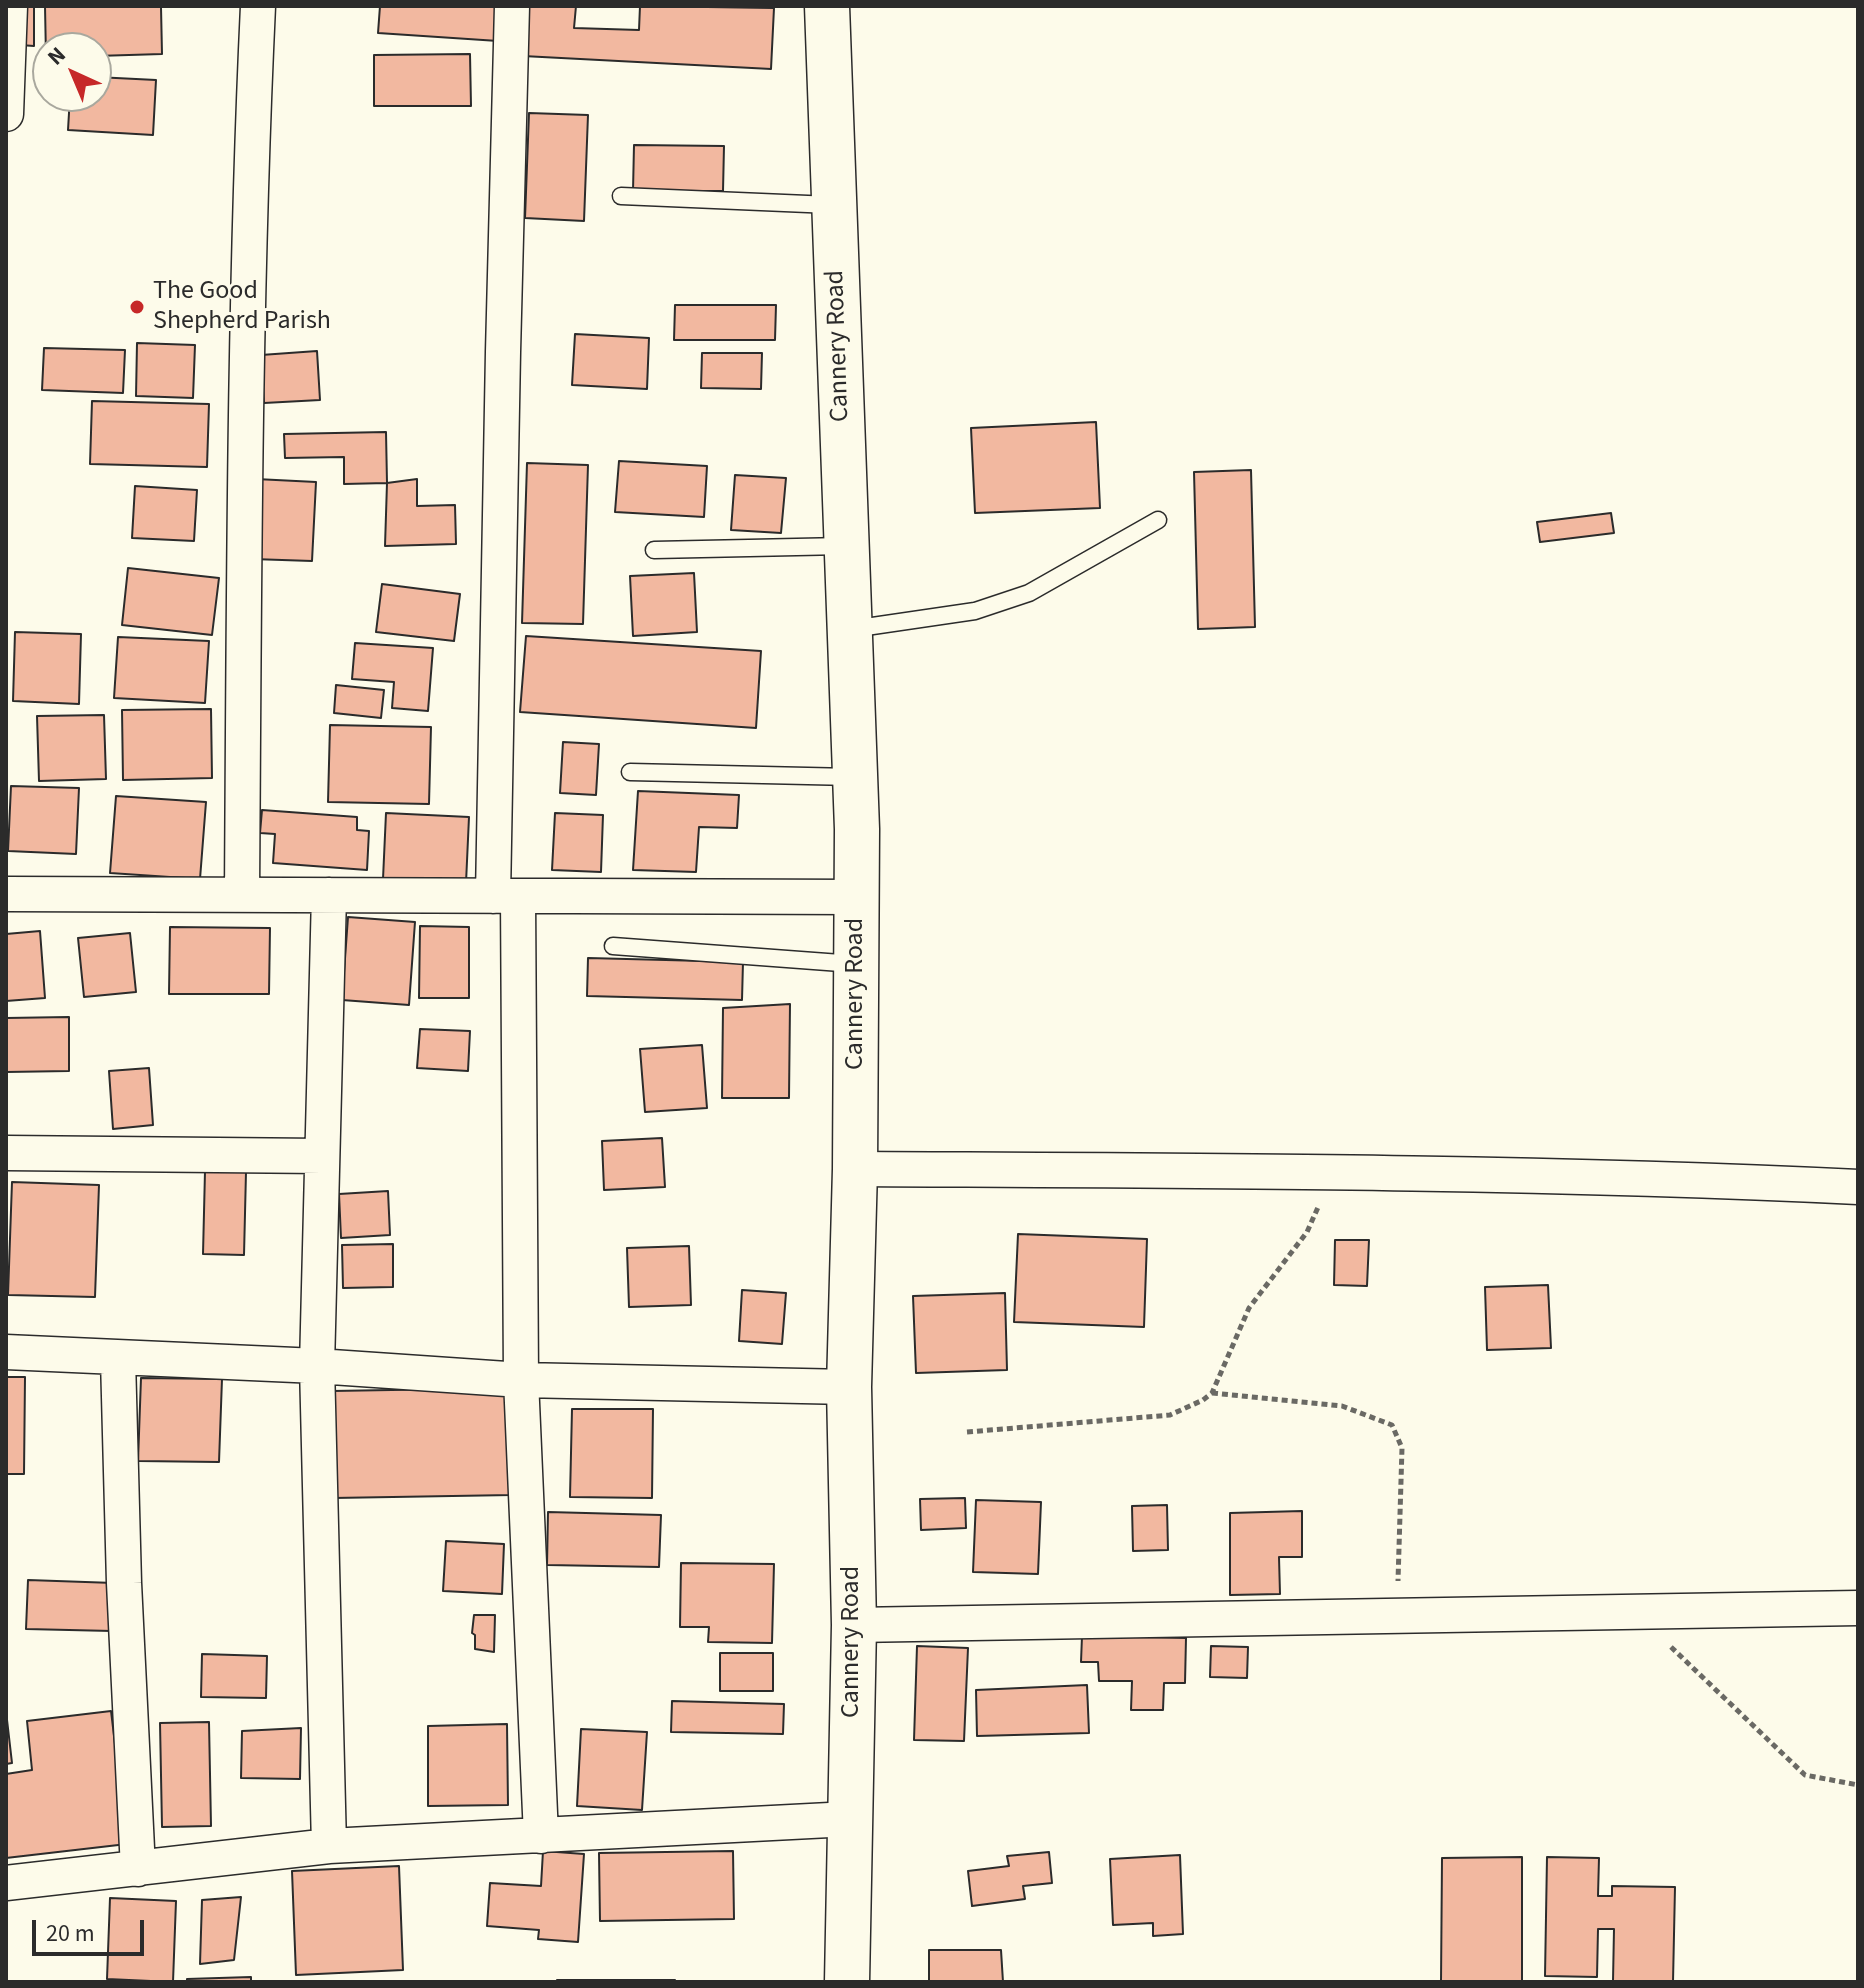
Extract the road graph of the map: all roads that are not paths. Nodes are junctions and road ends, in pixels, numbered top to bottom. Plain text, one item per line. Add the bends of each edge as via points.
1 (10, 6) edge
2 (258, 6) edge
3 (512, 6) edge
4 (827, 6) edge
5 (6, 114) edge
6 (621, 196) dead end
7 (834, 205) junction
8 (1158, 520) dead end
9 (847, 545) junction
10 (654, 550) dead end
11 (850, 630) junction
12 (630, 772) dead end
13 (855, 778) junction
14 (6, 894) edge
15 (242, 895) junction
16 (329, 895) junction
17 (505, 896) junction
18 (857, 897) junction
19 (613, 946) dead end
20 (856, 964) junction
21 (6, 1153) edge
22 (322, 1156) junction
23 (855, 1169) junction
24 (1858, 1187) edge
25 (6, 1352) edge
26 (118, 1359) junction
27 (317, 1366) junction
28 (521, 1380) junction
29 (849, 1387) junction
30 (1858, 1608) edge
31 (854, 1625) junction
32 (849, 1819) junction
33 (541, 1836) junction
34 (329, 1846) junction
35 (138, 1869) junction
36 (6, 1883) edge
37 (847, 1982) edge

1 - 5 street
2 - 15 street via 249,196
3 - 17 street via 502,368
4 - 7 main road, Cannery Road
6 - 7 lane
7 - 9 main road, Cannery Road
8 - 11 lane via 1029,593 975,611
9 - 10 lane
9 - 11 main road, Cannery Road
11 - 13 main road, Cannery Road
12 - 13 lane
13 - 18 main road, Cannery Road
14 - 15 street
15 - 16 street
16 - 17 street
16 - 22 street
17 - 18 street
17 - 28 street
18 - 20 main road, Cannery Road
19 - 20 lane
20 - 23 main road, Cannery Road
21 - 22 street
22 - 27 street
23 - 24 street via 1644,1177
23 - 29 main road, Cannery Road
25 - 26 street
26 - 27 street
26 - 35 street
27 - 28 street
27 - 34 street
28 - 29 street
28 - 33 street
29 - 31 main road, Cannery Road
30 - 31 street
31 - 32 main road, Cannery Road
32 - 33 street
32 - 37 main road, Cannery Road
33 - 34 street
34 - 35 street
35 - 36 street

